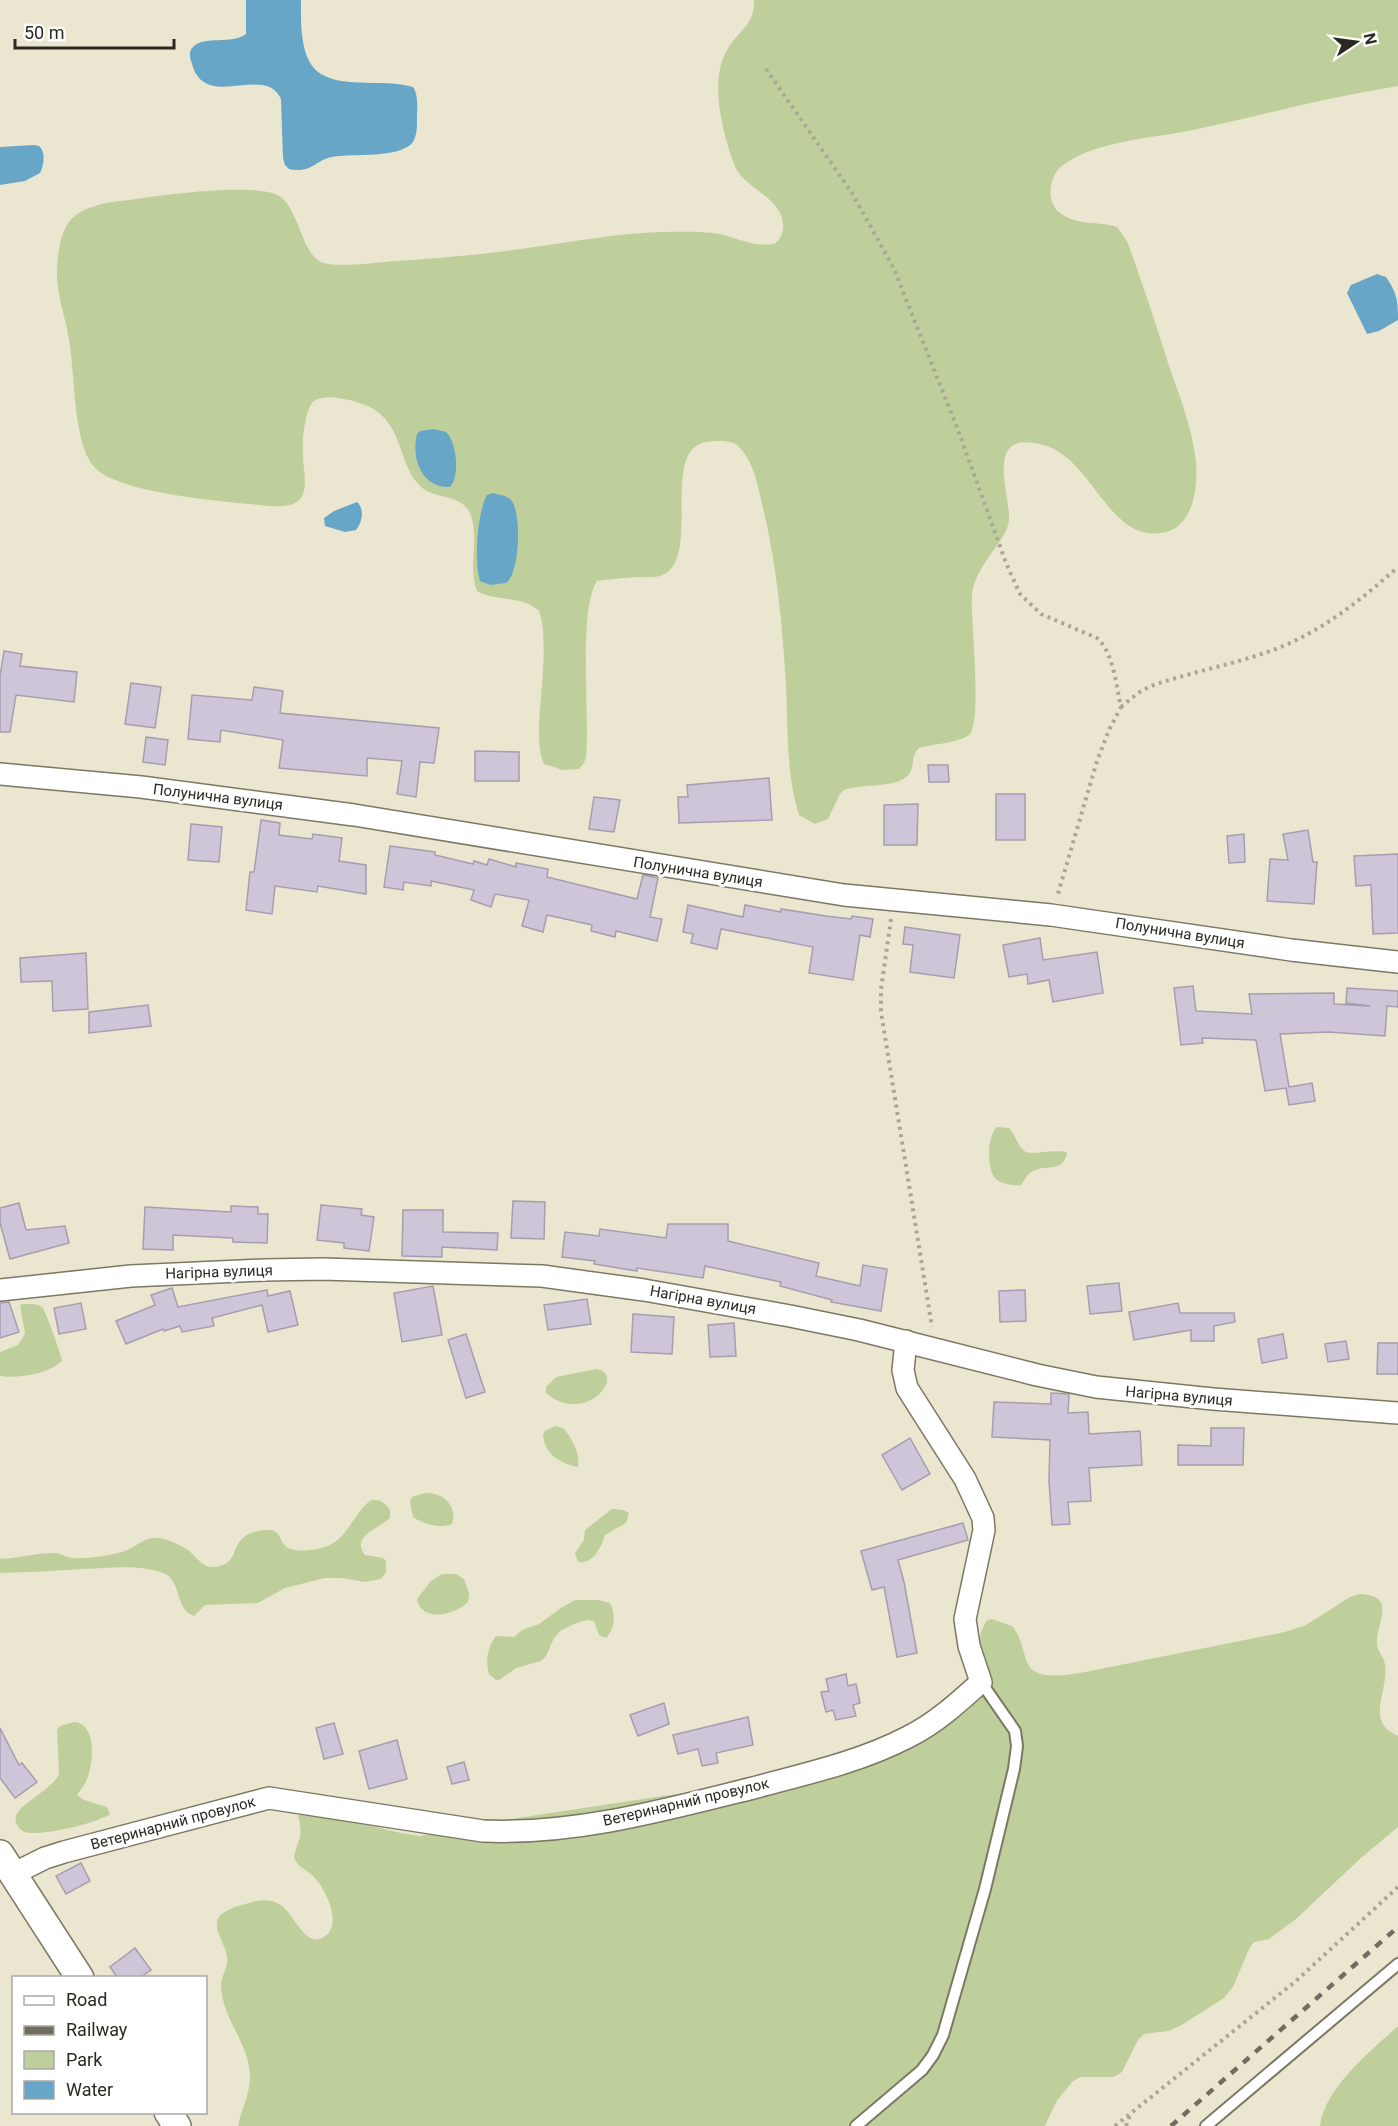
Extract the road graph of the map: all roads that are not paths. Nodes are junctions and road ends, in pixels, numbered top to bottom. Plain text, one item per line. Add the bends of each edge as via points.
1 (0, 774) edge
2 (1398, 962) edge
3 (0, 1290) edge
4 (906, 1341) junction
5 (1398, 1413) edge
6 (981, 1682) junction
7 (7, 1864) edge
8 (1398, 1964) edge
9 (79, 1976) edge
10 (856, 2126) edge
11 (1206, 2126) edge

1 - 2 street, Полунична вулиця via 141,787 354,815 797,888 1051,915
3 - 4 street, Нагірна вулиця via 131,1276 264,1270 517,1274 667,1294
4 - 5 street, Нагірна вулиця via 1117,1391
4 - 6 street via 903,1370 907,1388 965,1479 983,1518 982,1542 965,1619
6 - 7 street, Ветеринарний провулок via 930,1724 863,1756 665,1810 550,1830 514,1832 483,1831 269,1798
6 - 10 lane via 1014,1731 1017,1746 970,1945 933,2055 913,2078
7 - 9 street
8 - 11 lane

